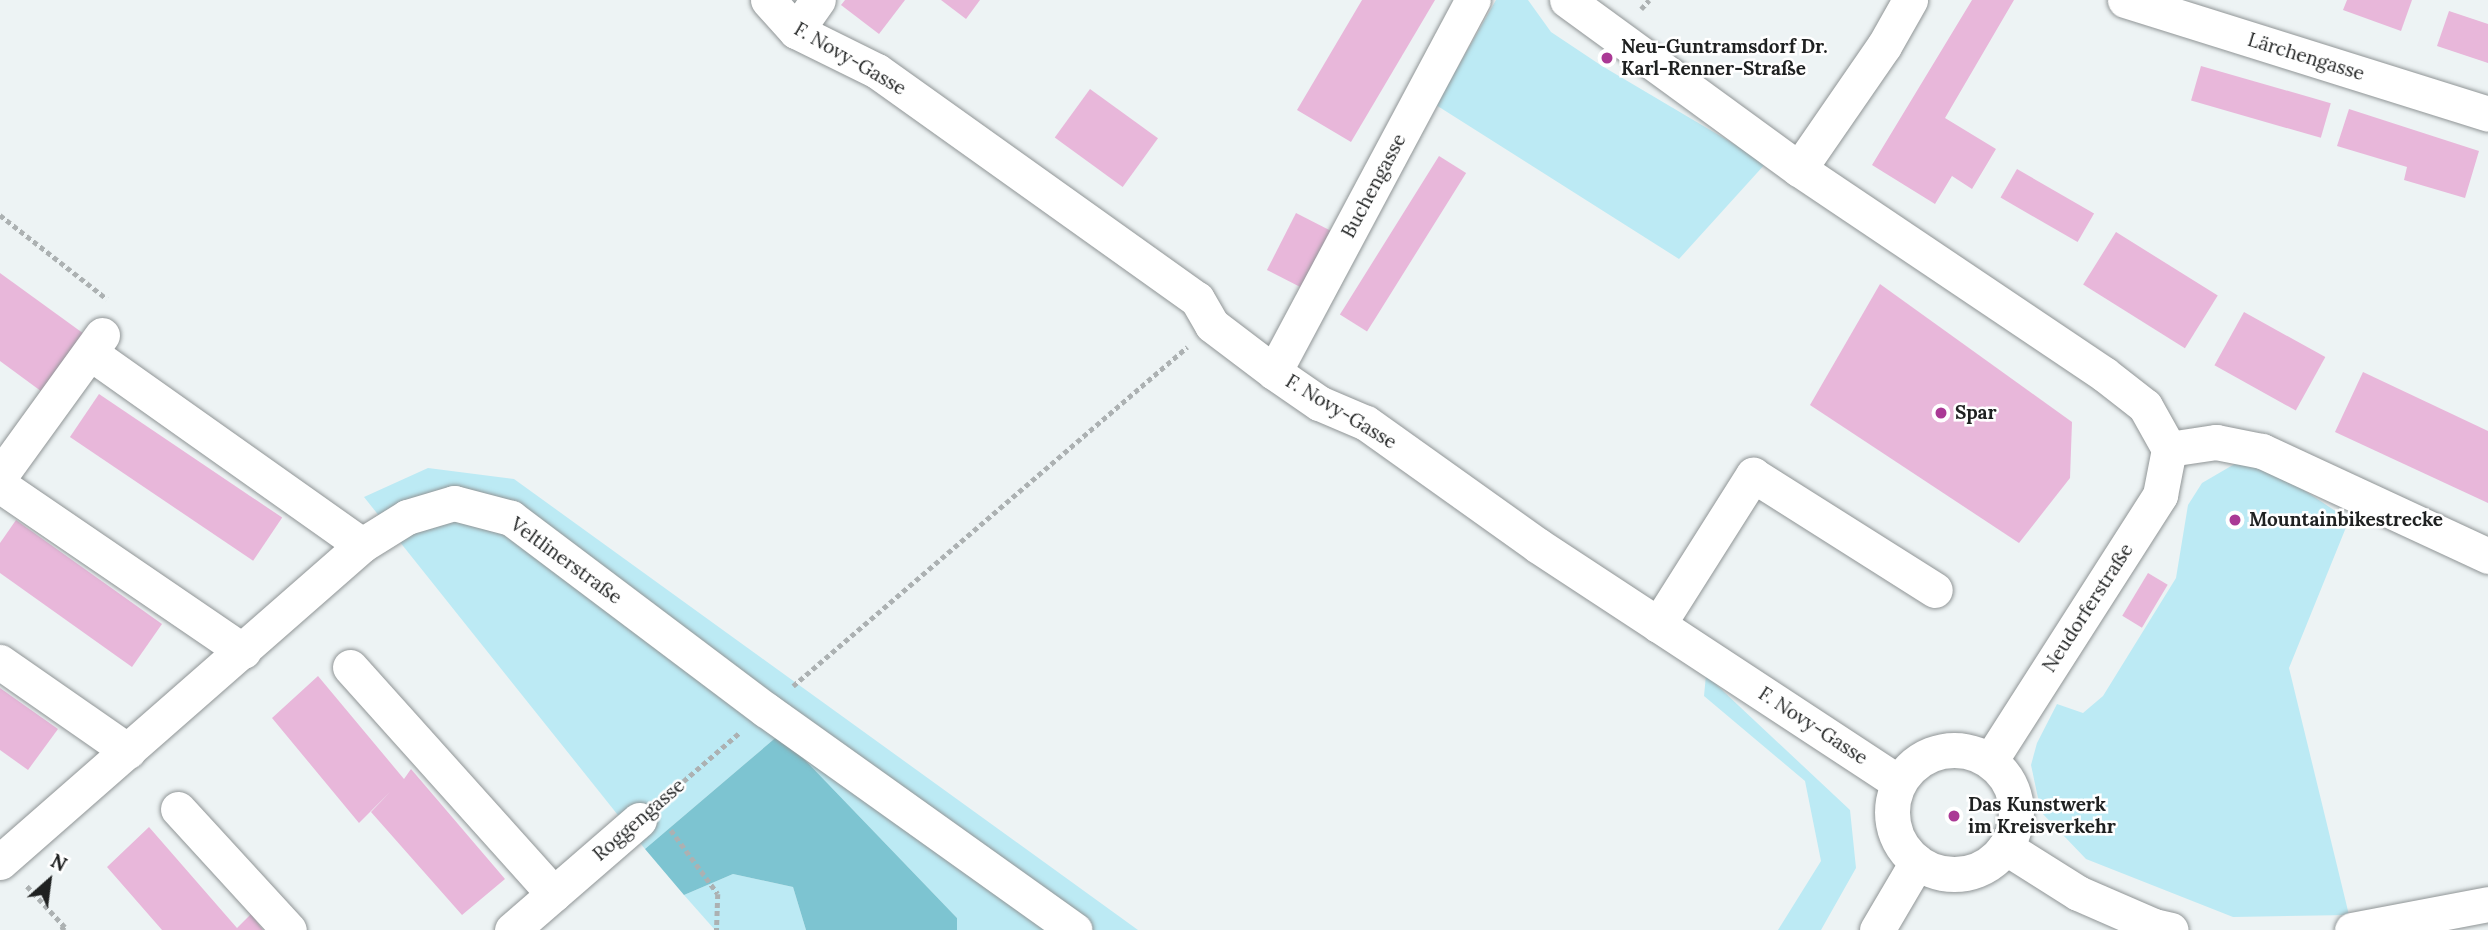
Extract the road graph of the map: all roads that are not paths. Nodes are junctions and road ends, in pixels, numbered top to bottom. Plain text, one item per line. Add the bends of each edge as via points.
1 (768, 0) edge
2 (818, 0) edge
3 (1473, 0) edge
4 (1567, 0) edge
5 (1910, 0) edge
6 (2125, 0) edge
7 (796, 32) junction
8 (2488, 114) edge
9 (1799, 169) junction
10 (1274, 372) junction
11 (2169, 449) junction
12 (3, 483) edge
13 (362, 545) junction
14 (2488, 556) edge
15 (1935, 590) dead end
16 (1658, 625) junction
17 (243, 650) junction
18 (0, 662) edge
19 (350, 667) dead end
20 (128, 751) junction
21 (1990, 761) junction
22 (1898, 782) junction
23 (178, 808) dead end
24 (647, 813) road end
25 (2005, 847) junction
26 (1, 861) edge
27 (1917, 862) junction
28 (554, 894) junction
29 (2488, 904) edge
30 (289, 930) edge
31 (512, 930) edge
32 (1074, 930) edge
33 (1877, 930) edge
34 (2171, 930) edge
35 (2352, 930) edge

1 - 7 street, F. Novy-Gasse
2 - 7 street
3 - 10 street, Buchengasse
4 - 9 street
5 - 9 street via 1884,46
6 - 8 street, Lärchengasse
7 - 10 street, F. Novy-Gasse via 877,71 1197,299 1212,325
9 - 11 street via 2104,374 2146,406
10 - 16 street, F. Novy-Gasse via 1319,403 1366,423 1536,545
11 - 14 street via 2216,442 2262,451
11 - 21 street, Neudorferstraße via 2160,495
12 - 13 street via 105,333
12 - 17 street
13 - 17 street, Veltlinerstraße
13 - 32 street, Veltlinerstraße via 407,517 454,503 511,518 766,710
15 - 16 street via 1753,475
16 - 22 street, F. Novy-Gasse
17 - 20 street, Veltlinerstraße
18 - 20 street
19 - 28 street
20 - 26 street, Veltlinerstraße
21 - 22 street via 1966,750 1940,751 1915,762
21 - 25 street via 2006,778 2015,800 2015,825
22 - 27 street via 1893,828
23 - 30 street
24 - 28 street, Roggengasse
25 - 27 street via 1990,863 1964,873 1940,873
25 - 34 street via 2078,892
27 - 33 street
28 - 31 street, Roggengasse
29 - 35 street

